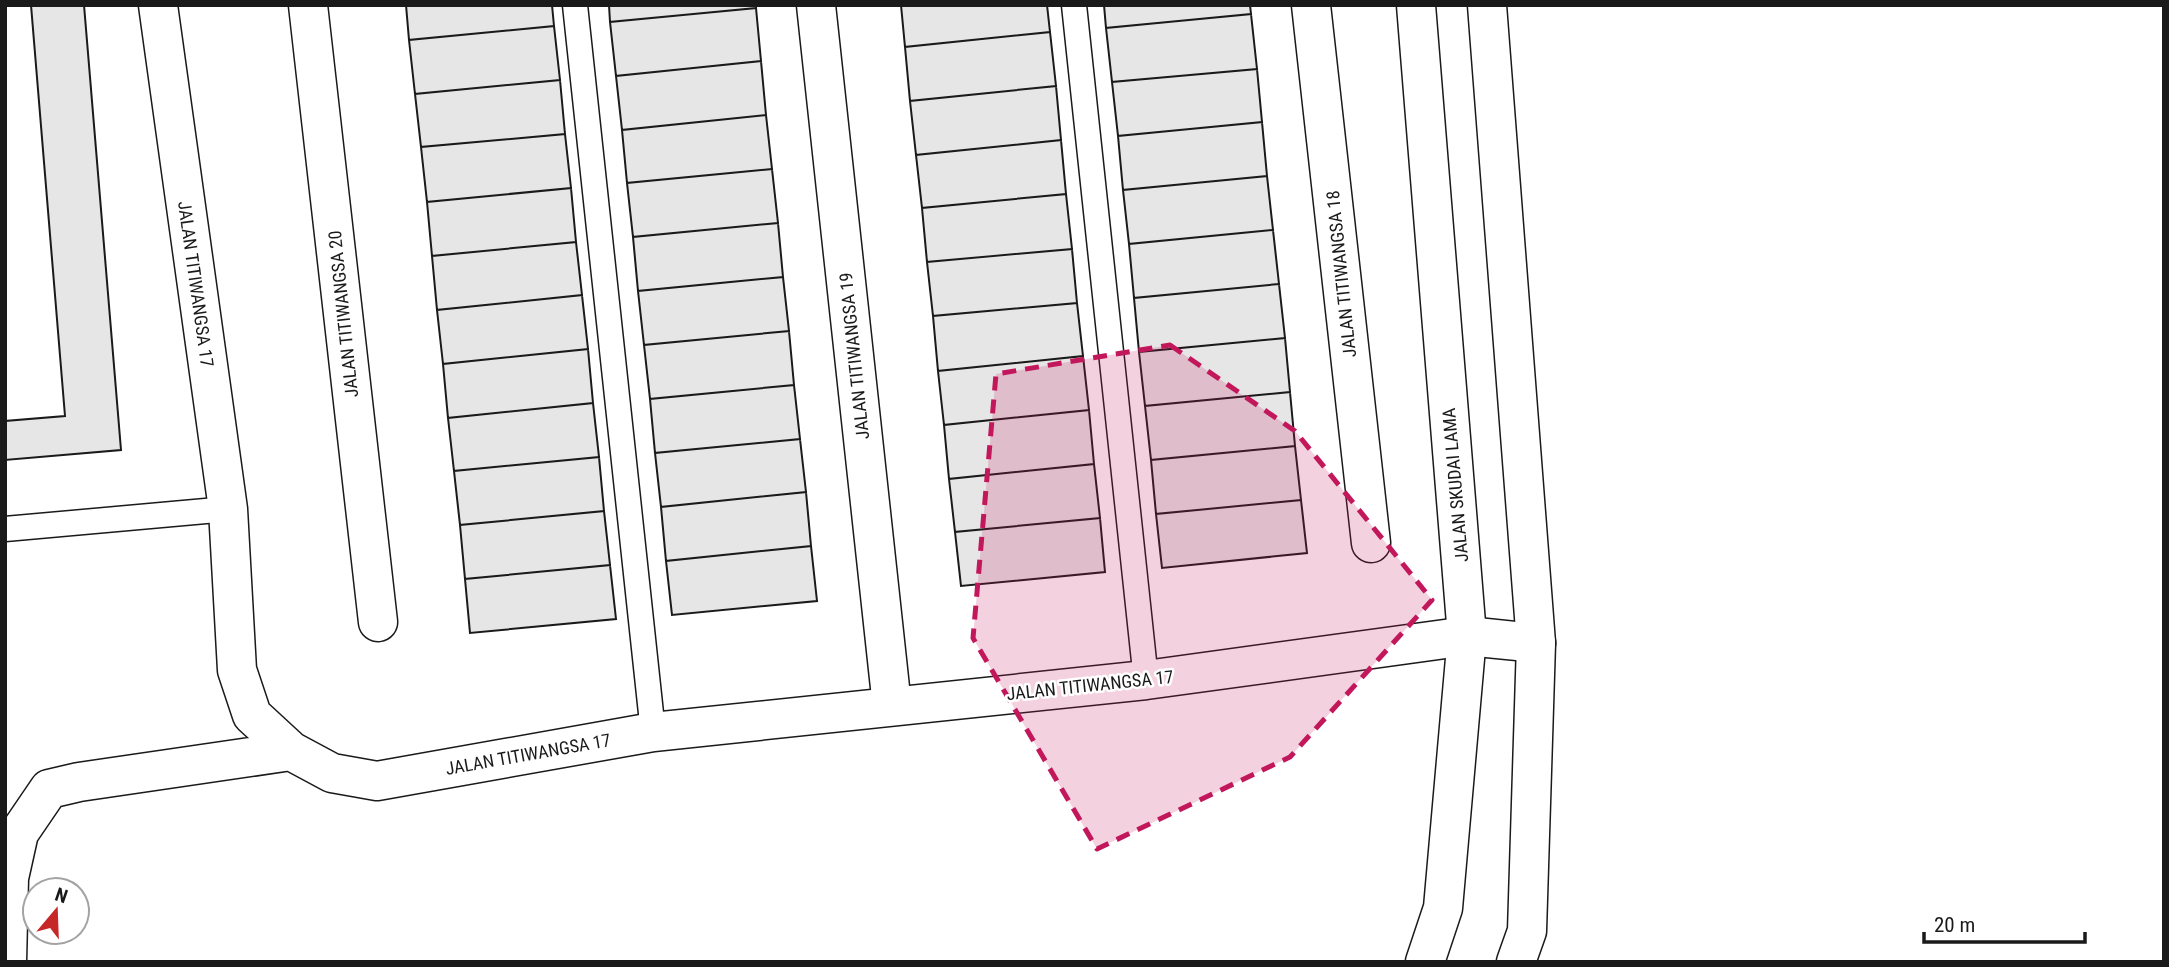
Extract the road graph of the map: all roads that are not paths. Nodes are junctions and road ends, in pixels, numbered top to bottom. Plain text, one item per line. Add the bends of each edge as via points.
1 (158, 5) edge
2 (308, 5) edge
3 (575, 5) edge
4 (816, 5) edge
5 (1074, 5) edge
6 (1311, 5) edge
7 (1416, 5) edge
8 (1487, 5) edge
9 (228, 509) junction
10 (5, 529) edge
11 (1371, 543) dead end
12 (378, 622) dead end
13 (1467, 636) junction
14 (1536, 643) junction
15 (1146, 680) junction
16 (892, 706) junction
17 (653, 732) junction
18 (291, 751) junction
19 (7, 962) edge
20 (1425, 962) edge
21 (1516, 962) edge

1 - 9 street, JALAN TITIWANGSA 17
2 - 12 street, JALAN TITIWANGSA 20
3 - 17 lane
4 - 16 street, JALAN TITIWANGSA 19
5 - 15 lane
6 - 11 street, JALAN TITIWANGSA 18
7 - 13 street, JALAN SKUDAI LAMA
8 - 14 street
9 - 10 lane
9 - 18 street, JALAN TITIWANGSA 17 via 237,670 252,715
13 - 14 street, JALAN TITIWANGSA 17
13 - 15 street, JALAN TITIWANGSA 17
13 - 20 street, JALAN SKUDAI LAMA via 1443,908
14 - 21 street via 1527,930
15 - 16 street, JALAN TITIWANGSA 17
16 - 17 street, JALAN TITIWANGSA 17
17 - 18 street, JALAN TITIWANGSA 17 via 377,781 332,774
18 - 19 street via 49,789 19,833 9,878

